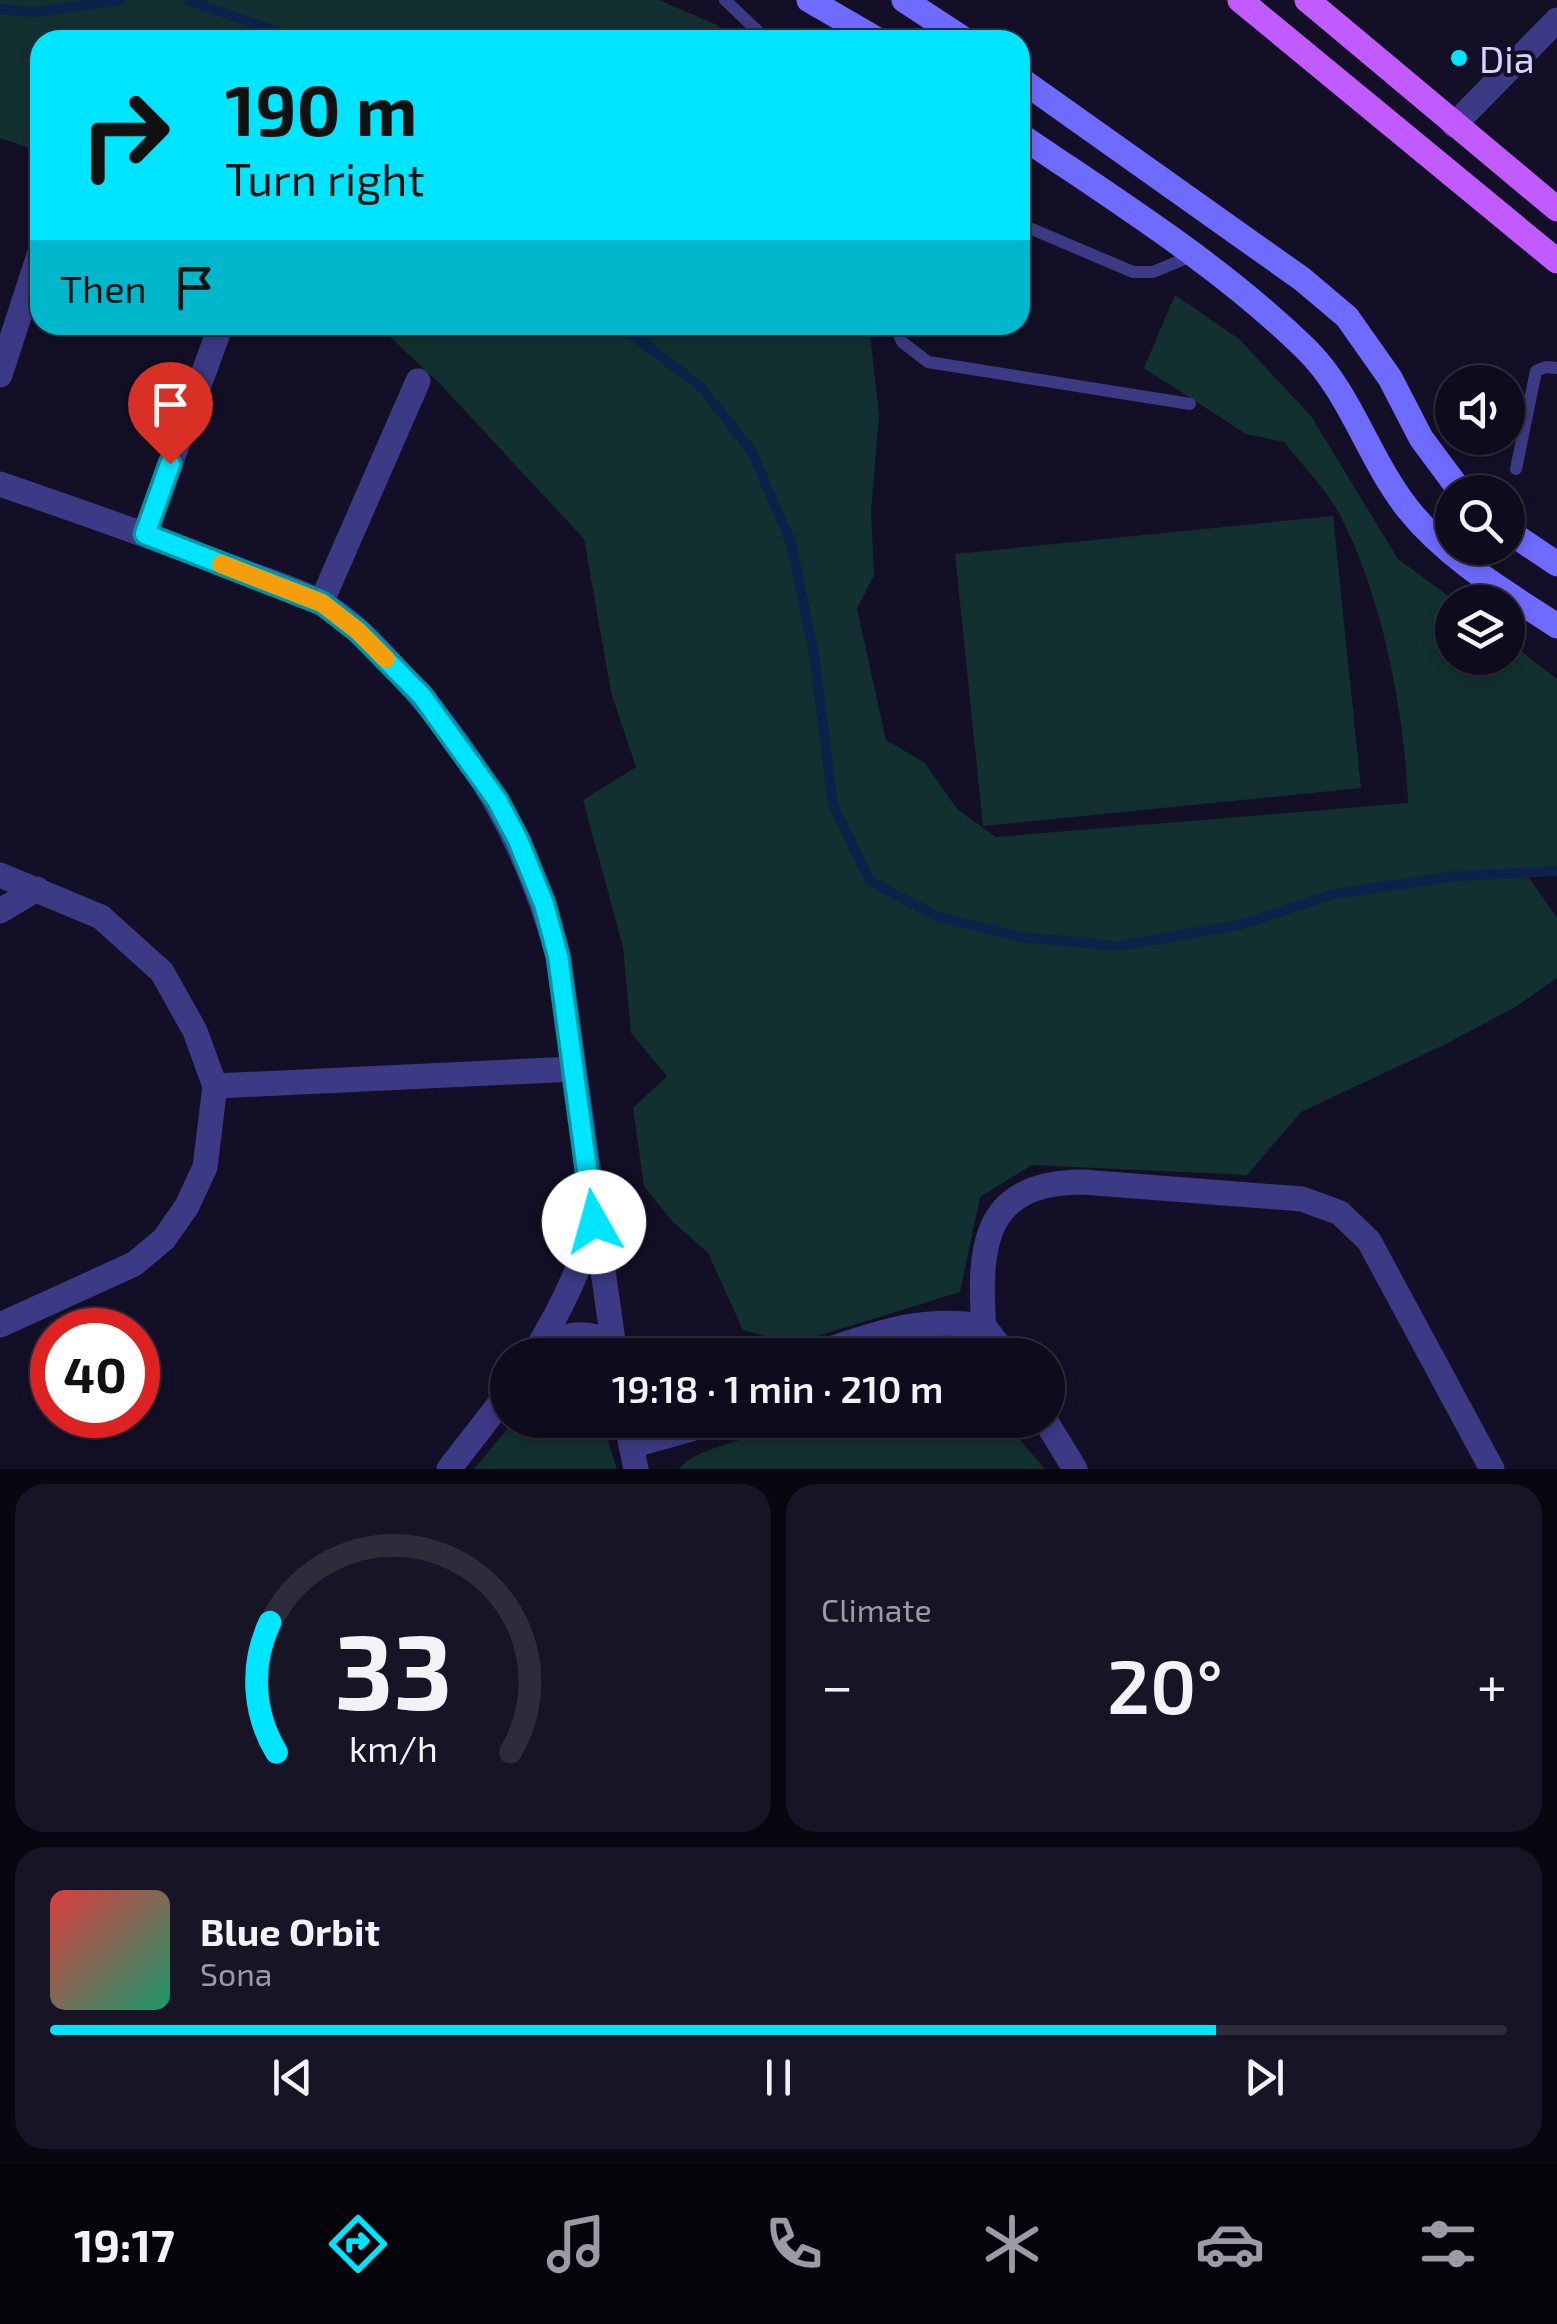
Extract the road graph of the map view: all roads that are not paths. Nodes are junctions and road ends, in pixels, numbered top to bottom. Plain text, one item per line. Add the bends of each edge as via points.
1 (726, 0) edge
2 (810, 0) edge
3 (904, 0) edge
4 (1240, 0) edge
5 (1307, 0) edge
6 (1557, 20) edge
7 (757, 30) edge
8 (861, 30) edge
9 (950, 30) edge
10 (1030, 86) edge
11 (1454, 125) junction
12 (1030, 141) edge
13 (1557, 209) edge
14 (1030, 228) edge
15 (1194, 254) junction
16 (1557, 261) edge
17 (30, 283) edge
18 (217, 335) edge
19 (900, 335) edge
20 (1557, 368) edge
21 (0, 375) edge
22 (418, 380) dead end
23 (1190, 404) dead end
24 (1516, 469) dead end
25 (1448, 475) edge
26 (0, 484) edge
27 (145, 534) junction
28 (1525, 542) edge
29 (1557, 564) edge
30 (322, 603) junction
31 (1557, 626) edge
32 (0, 875) edge
33 (38, 889) junction
34 (0, 911) edge
35 (574, 1069) junction
36 (215, 1086) junction
37 (594, 1222) junction
38 (0, 1325) edge
39 (984, 1326) junction
40 (543, 1338) edge
41 (559, 1338) edge
42 (593, 1338) edge
43 (612, 1338) edge
44 (870, 1338) edge
45 (984, 1338) edge
46 (993, 1338) edge
47 (490, 1416) edge
48 (681, 1438) edge
49 (1056, 1438) edge
50 (633, 1458) edge
51 (449, 1469) edge
52 (1076, 1469) edge
53 (1492, 1469) edge

1 - 7 lane
2 - 8 main road
3 - 9 main road
4 - 16 main road
5 - 11 main road
6 - 11 street
10 - 25 main road via 1347,317
11 - 13 main road
12 - 15 main road
14 - 15 lane via 1133,272 1153,272
15 - 31 main road via 1309,352 1409,510 1449,550
17 - 21 street
18 - 27 street
19 - 23 lane via 928,362
20 - 24 lane via 1536,371
22 - 30 street
26 - 27 street
27 - 30 street
28 - 29 main road
30 - 35 street via 422,696 497,800 544,904
32 - 33 street
33 - 34 street
33 - 36 street via 101,917 162,972 196,1031
35 - 36 street
35 - 37 street
36 - 38 street via 205,1167 164,1239 134,1264
37 - 40 street
37 - 43 street
39 - 44 street via 925,1322
39 - 45 street
39 - 46 street
39 - 53 street via 985,1251 1004,1206 1024,1191 1082,1182 1302,1200 1340,1213 1369,1240
41 - 42 street
47 - 51 street
48 - 50 street
49 - 52 street

